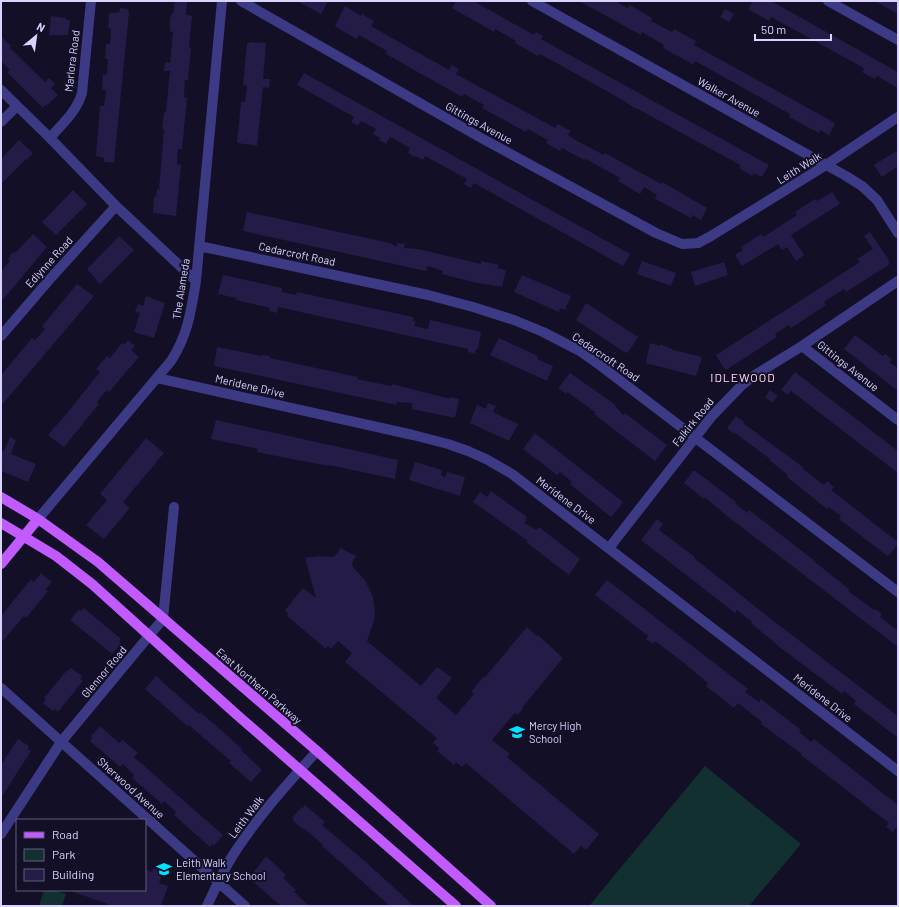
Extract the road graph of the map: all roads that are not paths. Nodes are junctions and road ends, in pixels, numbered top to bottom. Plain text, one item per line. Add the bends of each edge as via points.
1 (91, 1) edge
2 (222, 1) edge
3 (241, 1) edge
4 (532, 1) edge
5 (828, 1) edge
6 (898, 40) edge
7 (1, 90) edge
8 (17, 106) junction
9 (898, 117) edge
10 (1, 122) edge
11 (50, 138) junction
12 (826, 165) junction
13 (116, 206) junction
14 (898, 233) edge
15 (711, 236) joint
16 (199, 246) junction
17 (196, 281) junction
18 (898, 281) edge
19 (1, 336) edge
20 (802, 346) junction
21 (157, 378) junction
22 (898, 420) edge
23 (696, 437) junction
24 (1, 497) edge
25 (174, 507) dead end
26 (38, 520) junction
27 (1, 523) edge
28 (24, 537) junction
29 (609, 548) junction
30 (1, 564) edge
31 (898, 592) edge
32 (163, 619) junction
33 (149, 637) junction
34 (1, 688) edge
35 (61, 742) junction
36 (317, 751) junction
37 (300, 770) junction
38 (898, 772) edge
39 (1, 834) edge
40 (219, 883) junction
41 (207, 906) edge
42 (245, 906) edge
43 (456, 906) edge
44 (491, 906) edge

1 - 11 street, Marlora Road via 80,100
2 - 16 street, The Alameda
3 - 15 street, Gittings Avenue via 656,233 687,244 698,243
4 - 12 street, Walker Avenue
5 - 6 street
7 - 8 street
8 - 10 street
8 - 11 street
9 - 12 street, Leith Walk
11 - 13 street
12 - 14 street, Walker Avenue via 870,193 883,208
12 - 15 street, Leith Walk
13 - 17 street
13 - 19 street, Edlynne Road
16 - 17 street, The Alameda
16 - 23 street, Cedarcroft Road via 428,295 527,325 580,352
17 - 21 street, The Alameda via 185,334 177,351
18 - 20 street, Falkirk Road
20 - 22 street, Gittings Avenue
20 - 23 street, Falkirk Road via 742,385
21 - 26 street, The Alameda
21 - 29 street, Meridene Drive via 413,435 468,450 512,474
23 - 29 street, Falkirk Road
23 - 31 street, Cedarcroft Road
24 - 26 main road, East Northern Parkway
25 - 32 street
26 - 28 main road, The Alameda
26 - 32 main road, East Northern Parkway via 98,562
27 - 28 main road
28 - 30 main road, The Alameda
28 - 33 main road via 56,556 92,584
29 - 38 street, Meridene Drive
32 - 33 street, Glennor Road
32 - 36 main road, East Northern Parkway
33 - 35 street, Glennor Road
33 - 37 main road
34 - 35 street, Sherwood Avenue
35 - 39 street, Glennor Road
35 - 40 street, Sherwood Avenue
36 - 37 street, Leith Walk
36 - 44 main road, East Northern Parkway
37 - 40 street, Leith Walk via 236,850
37 - 43 main road
40 - 41 street, Leith Walk
40 - 42 street, Sherwood Avenue

